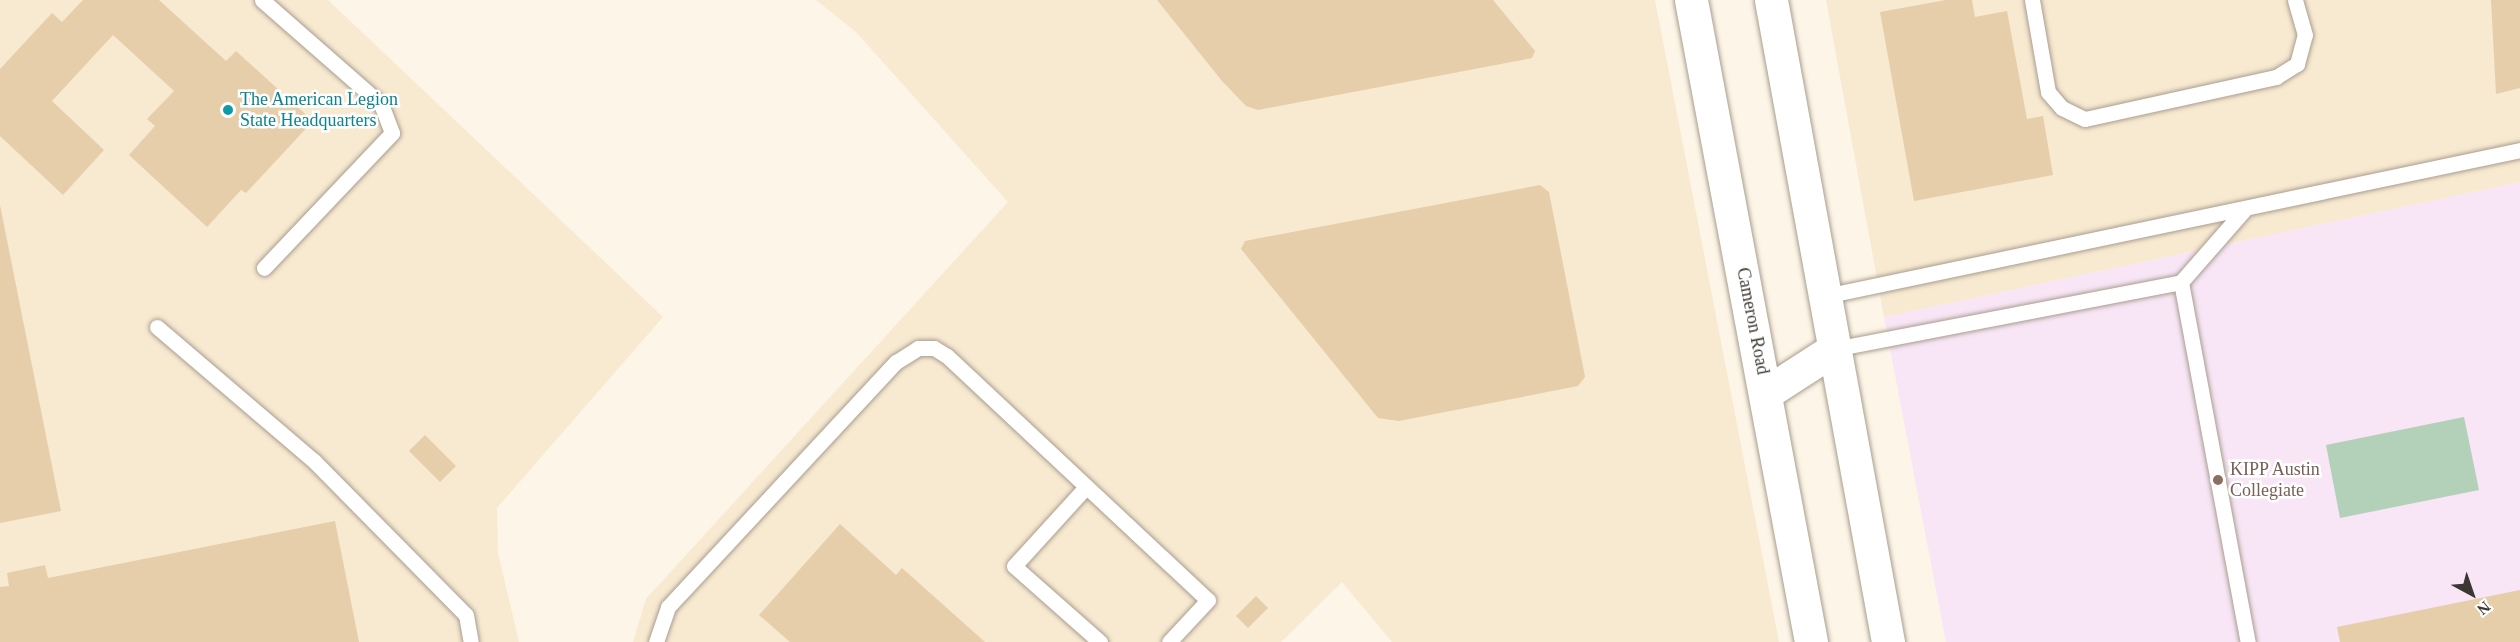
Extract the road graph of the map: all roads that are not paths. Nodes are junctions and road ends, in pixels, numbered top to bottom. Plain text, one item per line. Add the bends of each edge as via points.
1 (262, 0) edge
2 (1691, 0) edge
3 (1771, 0) edge
4 (2032, 0) edge
5 (2295, 0) edge
6 (2520, 150) edge
7 (2245, 209) junction
8 (264, 268) dead end
9 (2181, 282) junction
10 (1825, 296) junction
11 (157, 327) dead end
12 (1834, 349) junction
13 (1766, 393) junction
14 (1085, 488) junction
15 (471, 642) edge
16 (656, 642) edge
17 (1100, 642) edge
18 (1169, 642) edge
19 (1811, 642) edge
20 (1888, 642) edge
21 (2248, 642) edge

1 - 8 lane via 381,104 392,133
2 - 13 main road, Cameron Road
3 - 10 main road
4 - 5 lane via 2048,92 2062,108 2085,119 2276,77 2297,64 2305,35
6 - 7 lane
7 - 9 lane
7 - 10 lane
9 - 12 lane
9 - 21 lane
10 - 12 main road
11 - 15 lane via 338,485 466,615
12 - 13 main road
12 - 20 main road
13 - 19 main road, Cameron Road
14 - 16 lane via 947,356 934,348 918,348 896,362 668,607
14 - 17 lane via 1014,566
14 - 18 lane via 1208,600

